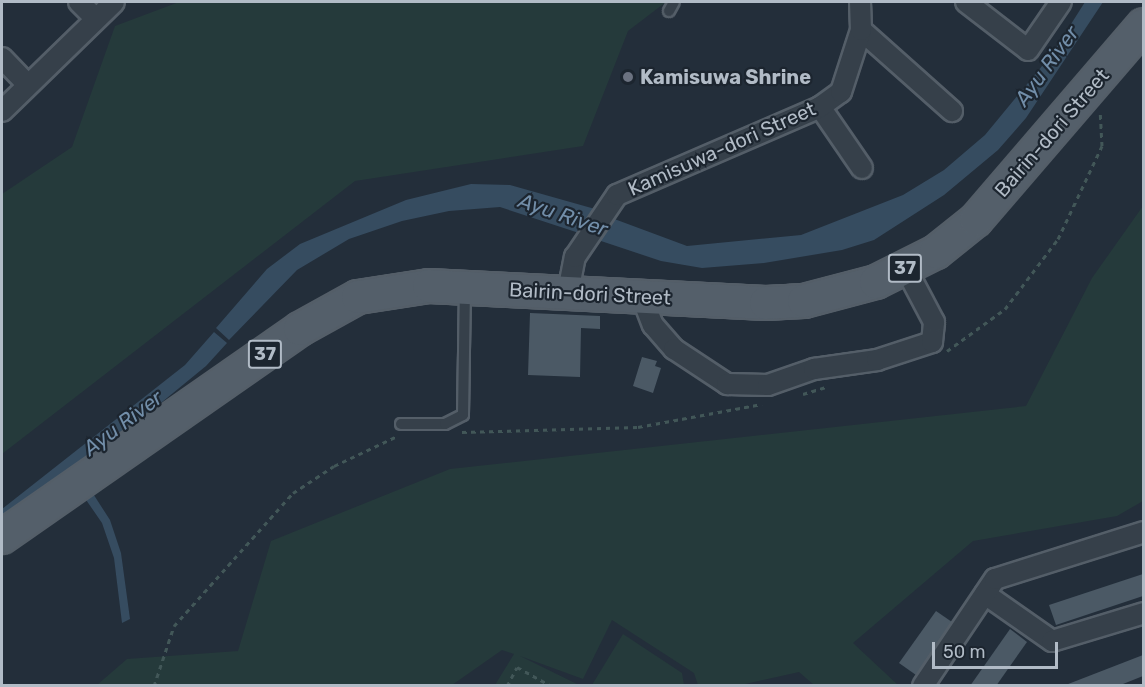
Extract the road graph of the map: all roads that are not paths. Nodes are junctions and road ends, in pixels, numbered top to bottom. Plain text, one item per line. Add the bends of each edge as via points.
1 (79, 2) edge
2 (114, 2) edge
3 (860, 2) edge
4 (966, 2) edge
5 (1061, 2) edge
6 (96, 19) junction
7 (1143, 25) edge
8 (861, 30) junction
9 (2, 58) edge
10 (28, 85) junction
11 (820, 107) junction
12 (2, 111) edge
13 (952, 111) dead end
14 (862, 168) dead end
15 (905, 267) junction
16 (466, 287) junction
17 (568, 292) junction
18 (642, 297) junction
19 (401, 424) dead end
20 (1143, 532) edge
21 (2, 537) edge
22 (985, 594) junction
23 (1143, 613) edge
24 (923, 686) edge

1 - 6 street
2 - 6 street
3 - 8 street, Kamisuwa-dori Street
4 - 5 street via 1028,50
6 - 10 street
7 - 15 main road, Bairin-dori Street / 37 via 976,220 936,252
8 - 11 street, Kamisuwa-dori Street via 841,92
8 - 13 street
9 - 10 street
10 - 12 street
11 - 14 street
11 - 17 street, Kamisuwa-dori Street via 633,185 604,208 570,270
15 - 18 main road, Bairin-dori Street / 37 via 876,282 804,301
15 - 18 street via 934,322 932,342 877,360 814,369 768,385 727,384 674,350 653,325
16 - 17 main road, Bairin-dori Street / 37
16 - 19 lane via 463,415 445,424
16 - 21 main road, Bairin-dori Street / 37 via 385,290 326,312
17 - 18 main road, Bairin-dori Street / 37
20 - 22 street via 995,579
22 - 23 street via 1052,641
22 - 24 street

